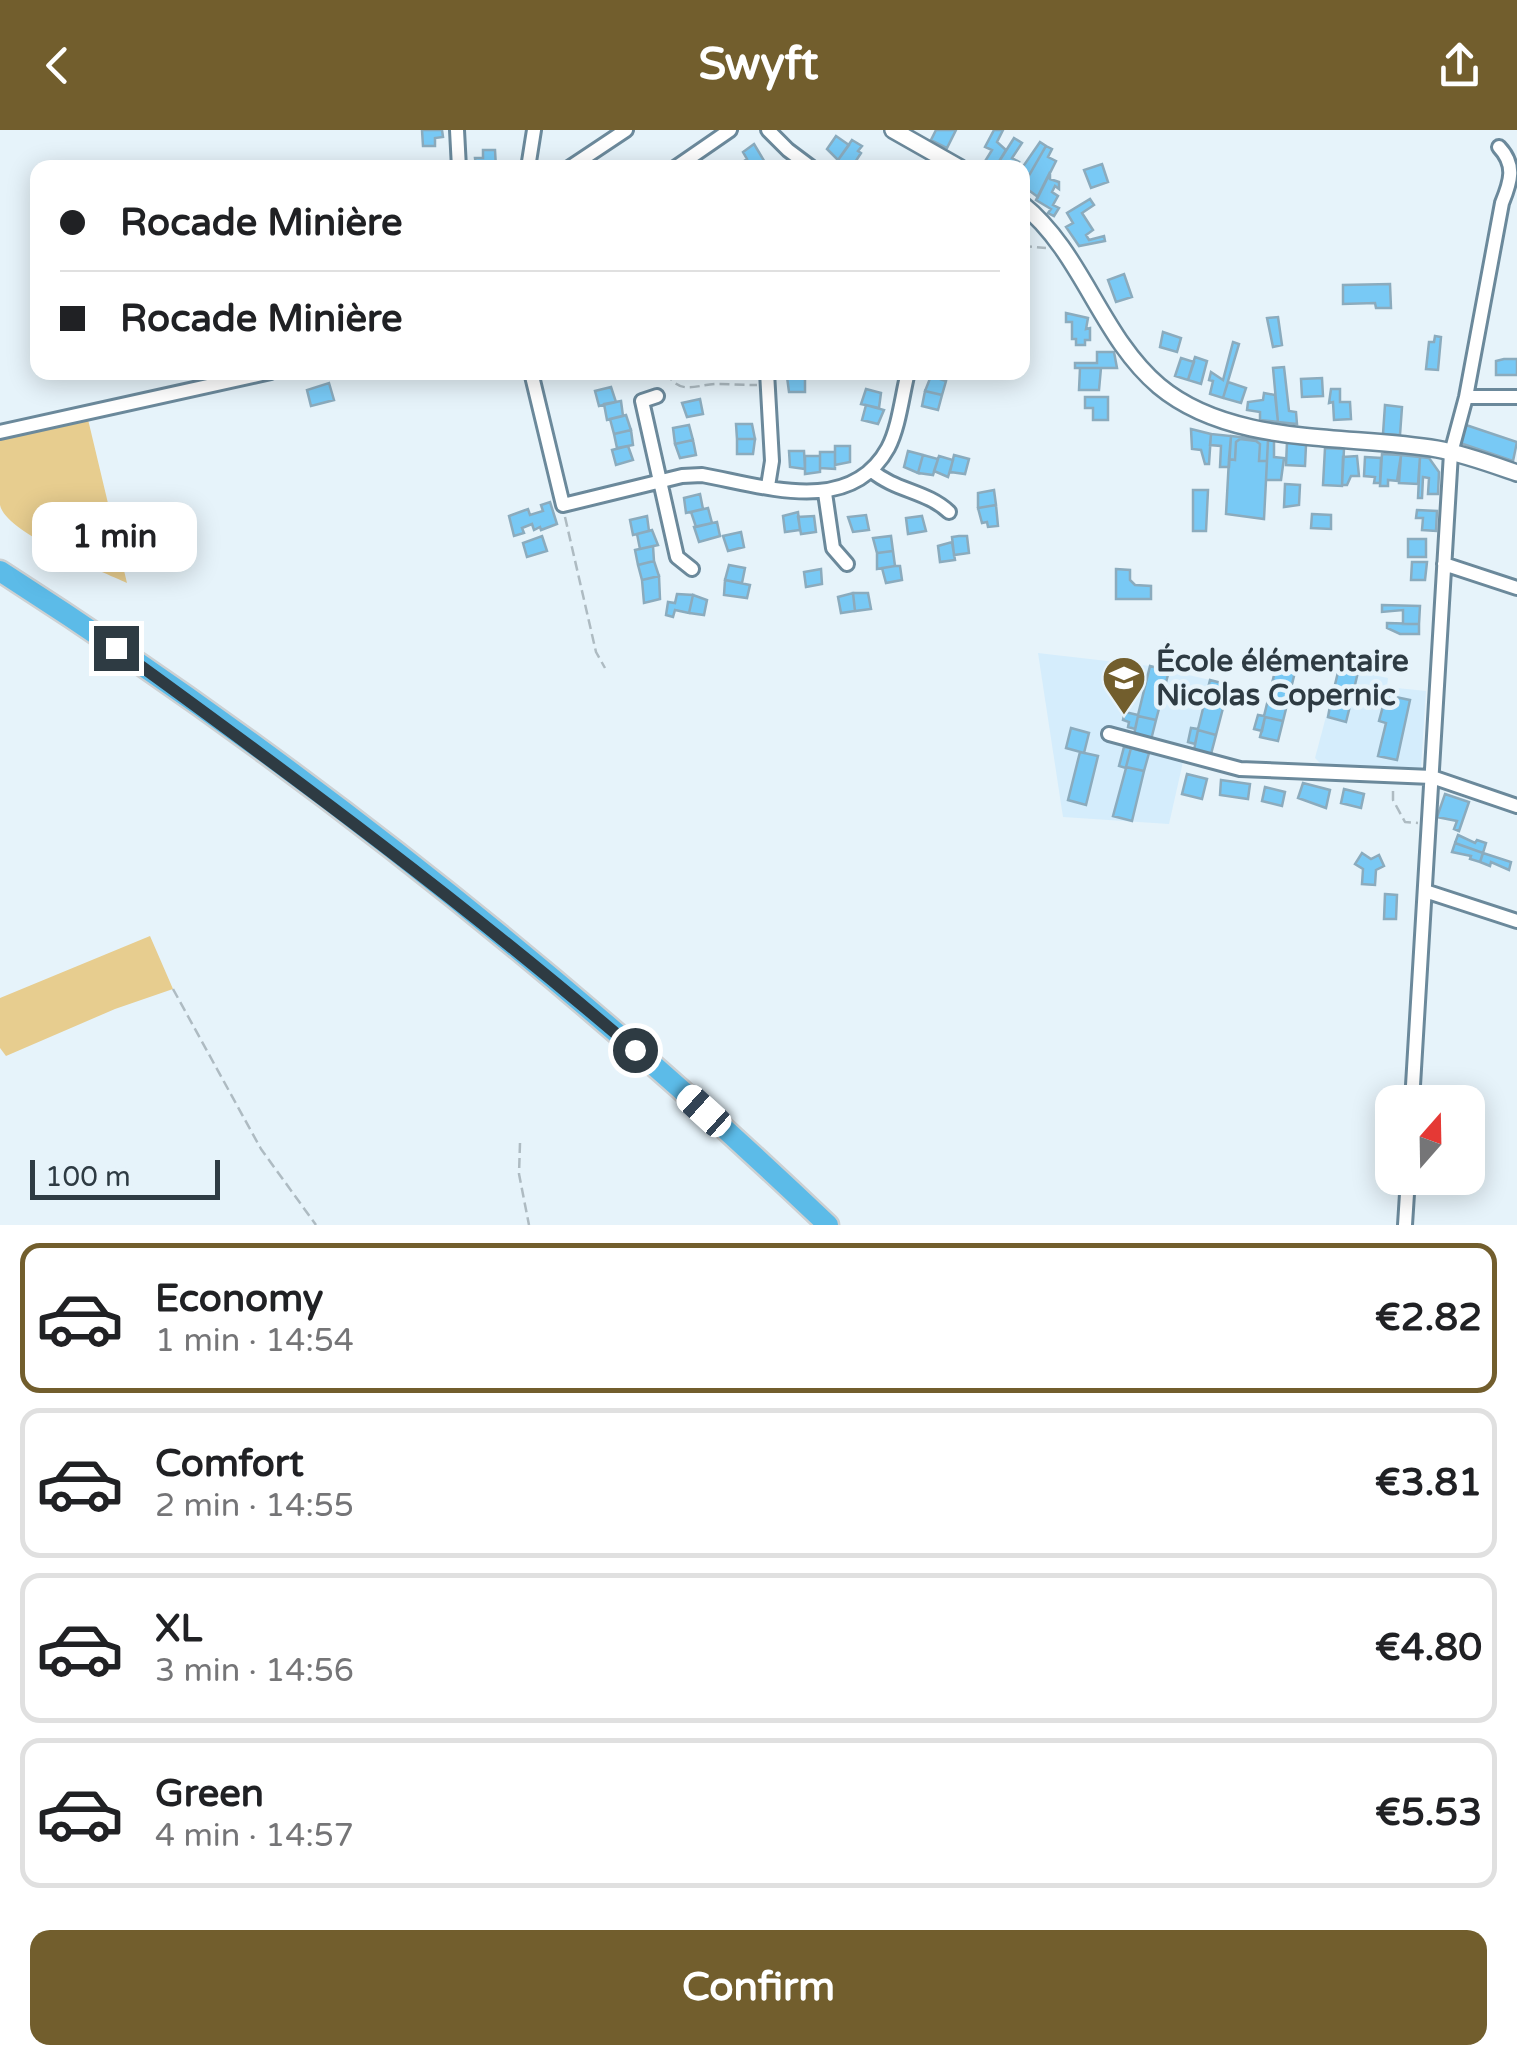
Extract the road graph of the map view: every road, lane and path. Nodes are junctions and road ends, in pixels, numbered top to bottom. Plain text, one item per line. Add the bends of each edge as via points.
1 (458, 130) edge
2 (534, 130) edge
3 (626, 130) edge
4 (730, 130) edge
5 (768, 130) edge
6 (893, 130) edge
7 (1499, 146) dead end
8 (459, 160) edge
9 (529, 160) edge
10 (581, 160) edge
11 (687, 160) edge
12 (801, 160) edge
13 (946, 160) edge
14 (1030, 211) edge
15 (235, 380) edge
16 (533, 380) edge
17 (672, 380) edge
18 (756, 380) edge
19 (768, 380) edge
20 (906, 380) edge
21 (657, 396) dead end
22 (1466, 396) junction
23 (1517, 397) edge
24 (0, 432) edge
25 (1451, 453) junction
26 (872, 471) junction
27 (1517, 473) edge
28 (659, 481) junction
29 (768, 486) junction
30 (825, 493) junction
31 (563, 505) junction
32 (950, 512) dead end
33 (847, 564) dead end
34 (1444, 564) junction
35 (692, 569) dead end
36 (0, 571) edge
37 (0, 584) edge
38 (1517, 588) edge
39 (604, 668) dead end
40 (1109, 734) dead end
41 (1393, 774) junction
42 (1432, 778) junction
43 (1517, 806) edge
44 (1429, 825) junction
45 (1425, 890) junction
46 (1517, 922) edge
47 (173, 989) dead end
48 (1413, 1085) edge
49 (520, 1143) dead end
50 (1407, 1195) edge
51 (316, 1225) edge
52 (528, 1225) edge
53 (812, 1225) edge
54 (828, 1225) edge
55 (1405, 1225) edge

1 - 8 street
2 - 9 street
3 - 10 street
4 - 11 street
5 - 12 street
6 - 13 street
7 - 22 street via 1512,178
14 - 25 street via 1064,250 1134,360 1182,403 1234,425
15 - 24 street
16 - 31 street
17 - 18 path via 689,390
19 - 29 street
20 - 26 street via 890,446
21 - 28 street via 642,400
22 - 23 street
22 - 25 street
25 - 27 street
25 - 34 street
26 - 30 street
26 - 32 street via 888,484 935,498
28 - 29 street via 702,475
28 - 31 street
28 - 35 street via 677,557
29 - 30 street
30 - 33 street via 833,548
31 - 39 path
34 - 38 street
34 - 42 street
36 - 54 highway via 209,714 432,882 662,1074
37 - 53 highway via 219,736 416,886 578,1018
40 - 41 street via 1240,769
41 - 42 street
41 - 44 path via 1393,800 1405,822
42 - 43 street
42 - 44 street
44 - 45 street
45 - 46 street
45 - 48 street
47 - 51 path via 262,1149
49 - 52 path
50 - 55 street

